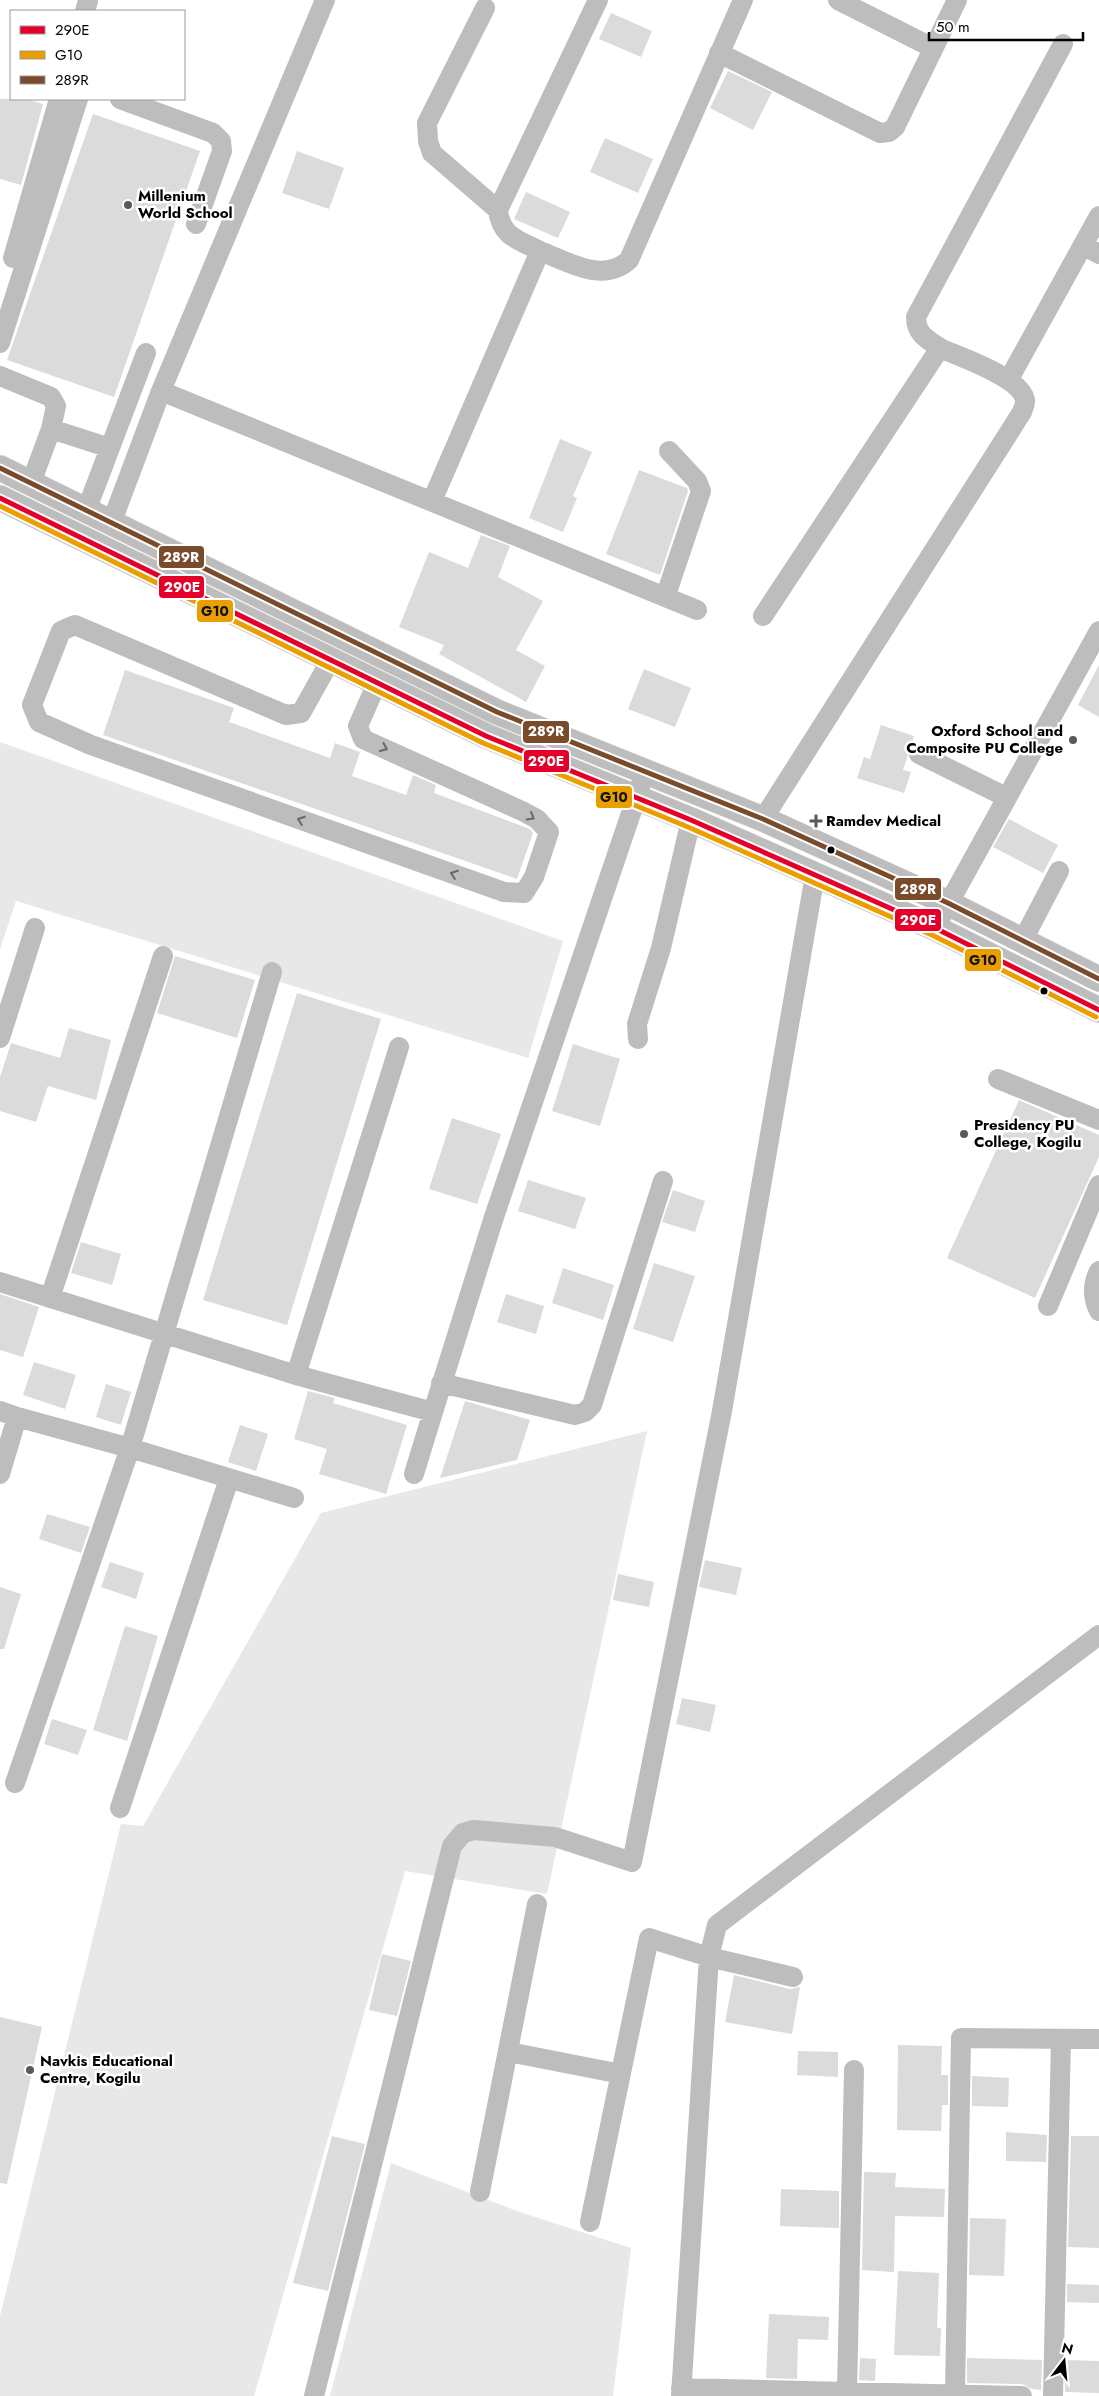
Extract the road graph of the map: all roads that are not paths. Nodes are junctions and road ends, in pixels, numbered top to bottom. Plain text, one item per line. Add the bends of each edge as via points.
1 (325, 0) edge
2 (598, 0) edge
3 (742, 0) edge
4 (838, 0) edge
5 (956, 0) edge
6 (486, 8) dead end
7 (1063, 44) dead end
8 (933, 48) junction
9 (719, 53) junction
10 (59, 100) edge
11 (78, 100) edge
12 (123, 100) edge
13 (498, 210) junction
14 (1099, 216) edge
15 (196, 224) dead end
16 (1091, 250) edge
17 (540, 251) junction
18 (0, 304) edge
19 (0, 343) edge
20 (940, 348) junction
21 (146, 353) dead end
22 (0, 376) edge
23 (1009, 379) junction
24 (161, 391) junction
25 (50, 428) junction
26 (110, 448) junction
27 (669, 451) dead end
28 (0, 468) edge
29 (31, 483) junction
30 (0, 498) edge
31 (432, 501) junction
32 (86, 510) junction
33 (111, 524) junction
34 (666, 595) junction
35 (698, 610) dead end
36 (763, 616) dead end
37 (1099, 631) edge
38 (330, 661) junction
39 (377, 683) junction
40 (919, 754) dead end
41 (645, 772) junction
42 (1006, 797) junction
43 (635, 798) junction
44 (763, 819) junction
45 (691, 820) junction
46 (1059, 871) dead end
47 (815, 875) junction
48 (948, 903) junction
49 (35, 928) dead end
50 (935, 928) junction
51 (1022, 942) junction
52 (163, 956) dead end
53 (272, 972) dead end
54 (1099, 979) edge
55 (1099, 1010) edge
56 (0, 1038) edge
57 (638, 1039) dead end
58 (399, 1047) dead end
59 (998, 1079) dead end
60 (1099, 1120) edge
61 (663, 1181) dead end
62 (1099, 1185) edge
63 (1099, 1271) edge
64 (0, 1282) edge
65 (50, 1298) junction
66 (1048, 1306) dead end
67 (1099, 1311) edge
68 (165, 1335) junction
69 (296, 1375) junction
70 (442, 1383) junction
71 (433, 1412) junction
72 (8, 1414) edge
73 (130, 1448) junction
74 (0, 1474) edge
75 (414, 1474) dead end
76 (229, 1479) junction
77 (294, 1498) dead end
78 (1099, 1635) edge
79 (15, 1783) dead end
80 (120, 1808) dead end
81 (537, 1904) dead end
82 (709, 1957) junction
83 (793, 1977) dead end
84 (1061, 2039) junction
85 (1099, 2039) edge
86 (509, 2052) junction
87 (854, 2070) dead end
88 (621, 2074) junction
89 (480, 2192) dead end
90 (590, 2222) dead end
91 (681, 2392) edge
92 (847, 2392) junction
93 (772, 2393) edge
94 (869, 2394) edge
95 (955, 2394) junction
96 (314, 2396) edge
97 (1022, 2396) edge
98 (1053, 2396) edge

1 - 24 street
2 - 13 street
3 - 9 street
4 - 8 street
5 - 8 street
6 - 13 street via 427,123 428,141 432,153
7 - 20 street via 916,317 916,326 923,337
8 - 9 street via 895,127 880,133
9 - 17 street via 629,260 621,268 598,272
10 - 18 street
11 - 19 street
12 - 15 street via 213,133 221,141 222,151
13 - 17 street via 499,224 508,234
14 - 16 street
16 - 23 street
17 - 31 street
20 - 23 street
20 - 36 street
21 - 26 street
22 - 25 street via 51,397 56,406
23 - 44 street via 1026,402 1022,412
24 - 31 street
24 - 33 street
25 - 26 street
25 - 29 street
26 - 32 street
27 - 34 street via 698,481 701,492
28 - 29 main road
29 - 32 main road
30 - 38 main road
31 - 34 street
32 - 33 main road
33 - 41 main road via 497,712
34 - 35 street
37 - 42 street
38 - 39 main road
39 -> 38 street via 358,726 363,739 522,811 537,819 549,832 534,876 524,892 504,892 91,745 39,722 32,705 61,630 75,625 286,715 301,713
39 - 43 main road via 486,736
40 - 42 street
41 - 43 street
41 - 44 main road
42 - 48 street
43 - 45 main road
43 - 70 street via 494,1217
44 - 48 main road
45 - 47 main road
45 - 57 street via 661,948 637,1024
46 - 51 street
47 - 50 main road
47 - 96 street via 722,1411 632,1862 555,1837 483,1830 463,1833 452,1846
48 - 50 street
48 - 51 main road
49 - 56 street
50 - 55 main road
51 - 54 main road
52 - 65 street
53 - 68 street
58 - 69 street
59 - 60 street
61 - 70 street via 592,1405 586,1412 575,1415
62 - 66 street
63 - 67 street via 1094,1283 1094,1300
64 - 65 street
65 - 68 street
68 - 69 street
68 - 73 street
69 - 71 street
70 - 71 street
71 - 75 street
72 - 73 street
72 - 74 street
73 - 76 street
73 - 79 street
76 - 77 street
76 - 80 street
78 - 82 street via 717,1924
81 - 86 street
82 - 83 street
82 - 88 street via 649,1938
82 - 91 street
84 - 85 street
84 - 95 street via 961,2038
84 - 98 street
86 - 88 street
86 - 89 street
87 - 92 street
88 - 90 street
91 - 93 street
92 - 93 street
92 - 94 street
94 - 95 street
95 - 97 street

